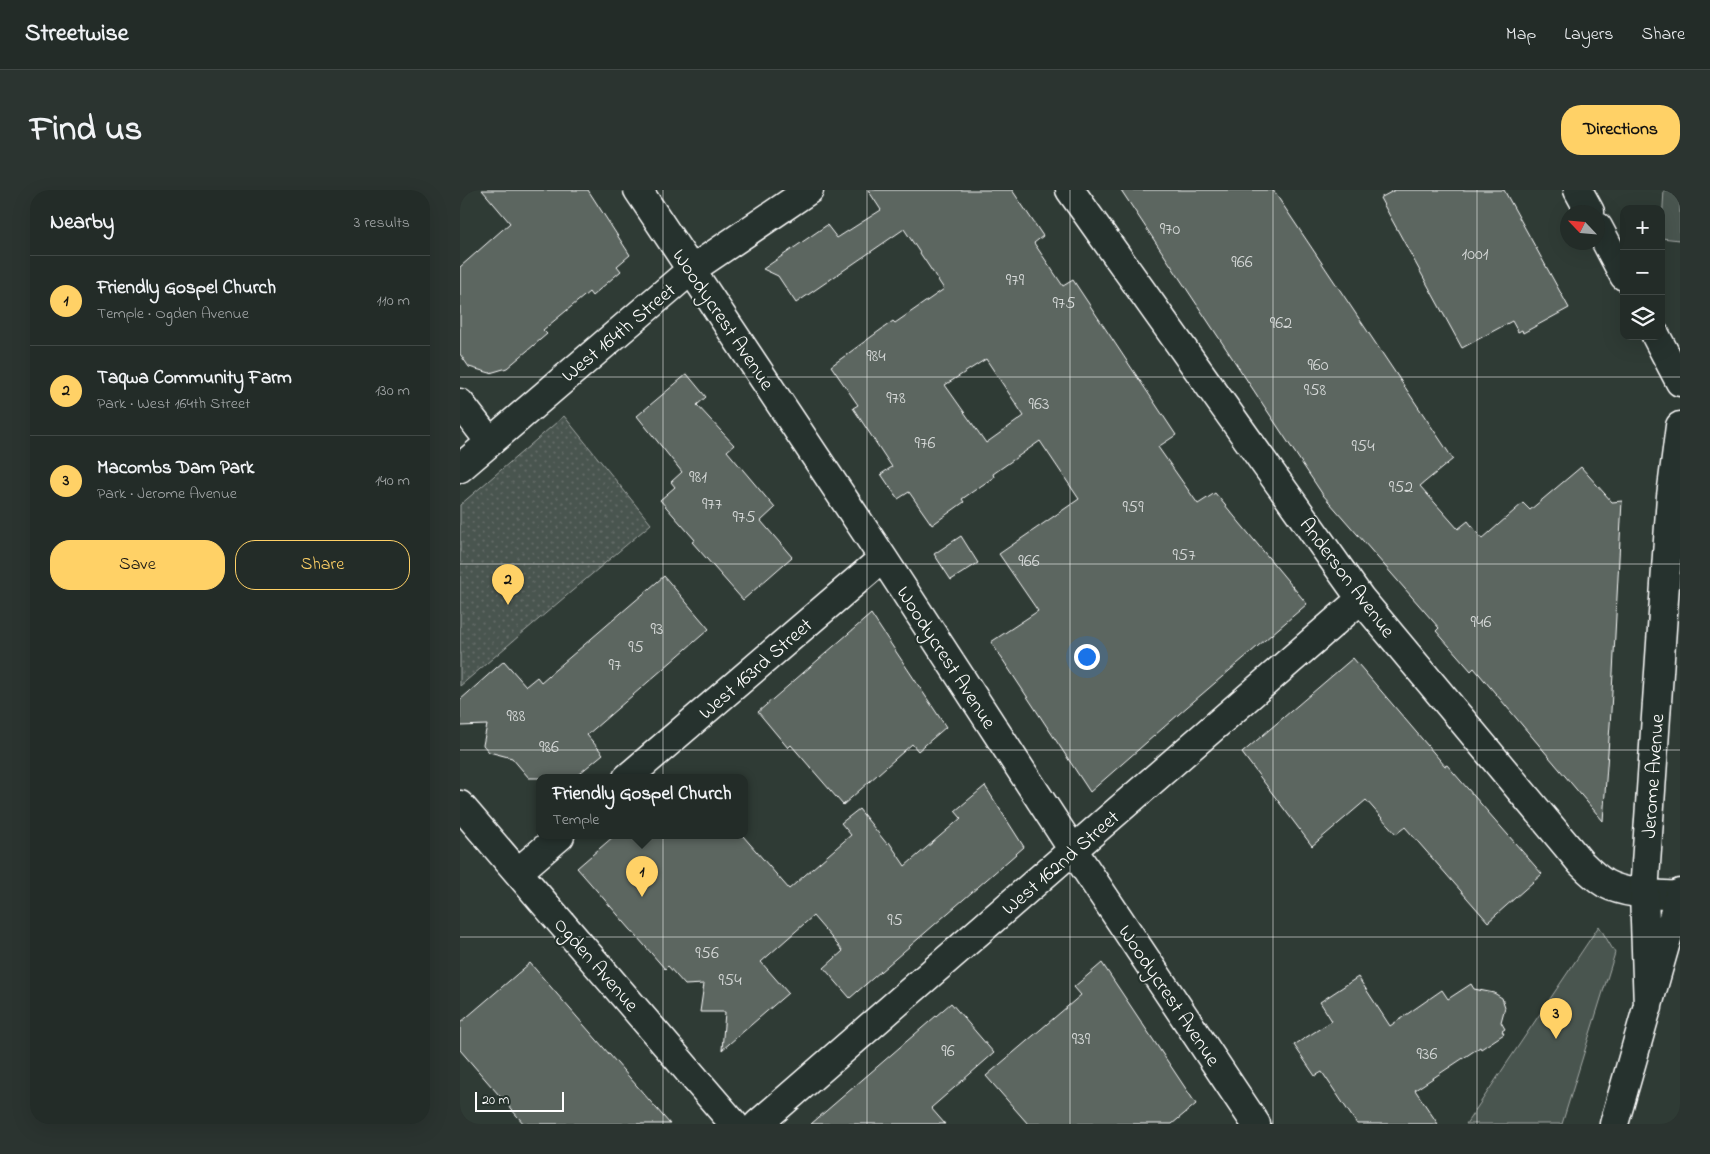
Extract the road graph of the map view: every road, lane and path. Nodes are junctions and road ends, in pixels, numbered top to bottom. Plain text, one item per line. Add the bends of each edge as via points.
1 (638, 190) edge
2 (809, 190) edge
3 (1070, 190) edge
4 (1578, 190) edge
5 (1586, 205) edge
6 (1605, 240) edge
7 (1620, 268) edge
8 (691, 270) junction
9 (1658, 340) edge
10 (1680, 382) edge
11 (460, 403) edge
12 (1680, 426) edge
13 (490, 442) junction
14 (460, 468) edge
15 (883, 558) junction
16 (1361, 599) junction
17 (632, 774) edge
18 (460, 805) edge
19 (556, 839) edge
20 (1073, 850) junction
21 (518, 872) junction
22 (1644, 893) junction
23 (1680, 894) edge
24 (1648, 1008) junction
25 (734, 1124) edge
26 (758, 1124) edge
27 (1256, 1124) edge
28 (1614, 1124) edge

1 - 8 street, Woodycrest Avenue
2 - 8 street, West 164th Street
3 - 16 street, Anderson Avenue
4 - 5 street
6 - 7 street
8 - 13 street, West 164th Street
8 - 15 street, Woodycrest Avenue
9 - 10 street
11 - 13 street
12 - 22 street, Jerome Avenue via 1671,496
13 - 14 street, West 164th Street
15 - 17 street, West 163rd Street
15 - 20 street, Woodycrest Avenue
16 - 20 street, West 162nd Street
16 - 22 street, Anderson Avenue via 1595,877 1612,886
18 - 21 street, Ogden Avenue
19 - 21 street
20 - 26 street, West 162nd Street
20 - 27 street, Woodycrest Avenue
21 - 25 street, Ogden Avenue
22 - 23 street, Anderson Avenue
22 - 24 street, Jerome Avenue
23 - 24 street, Jerome Avenue
24 - 28 street, Jerome Avenue

